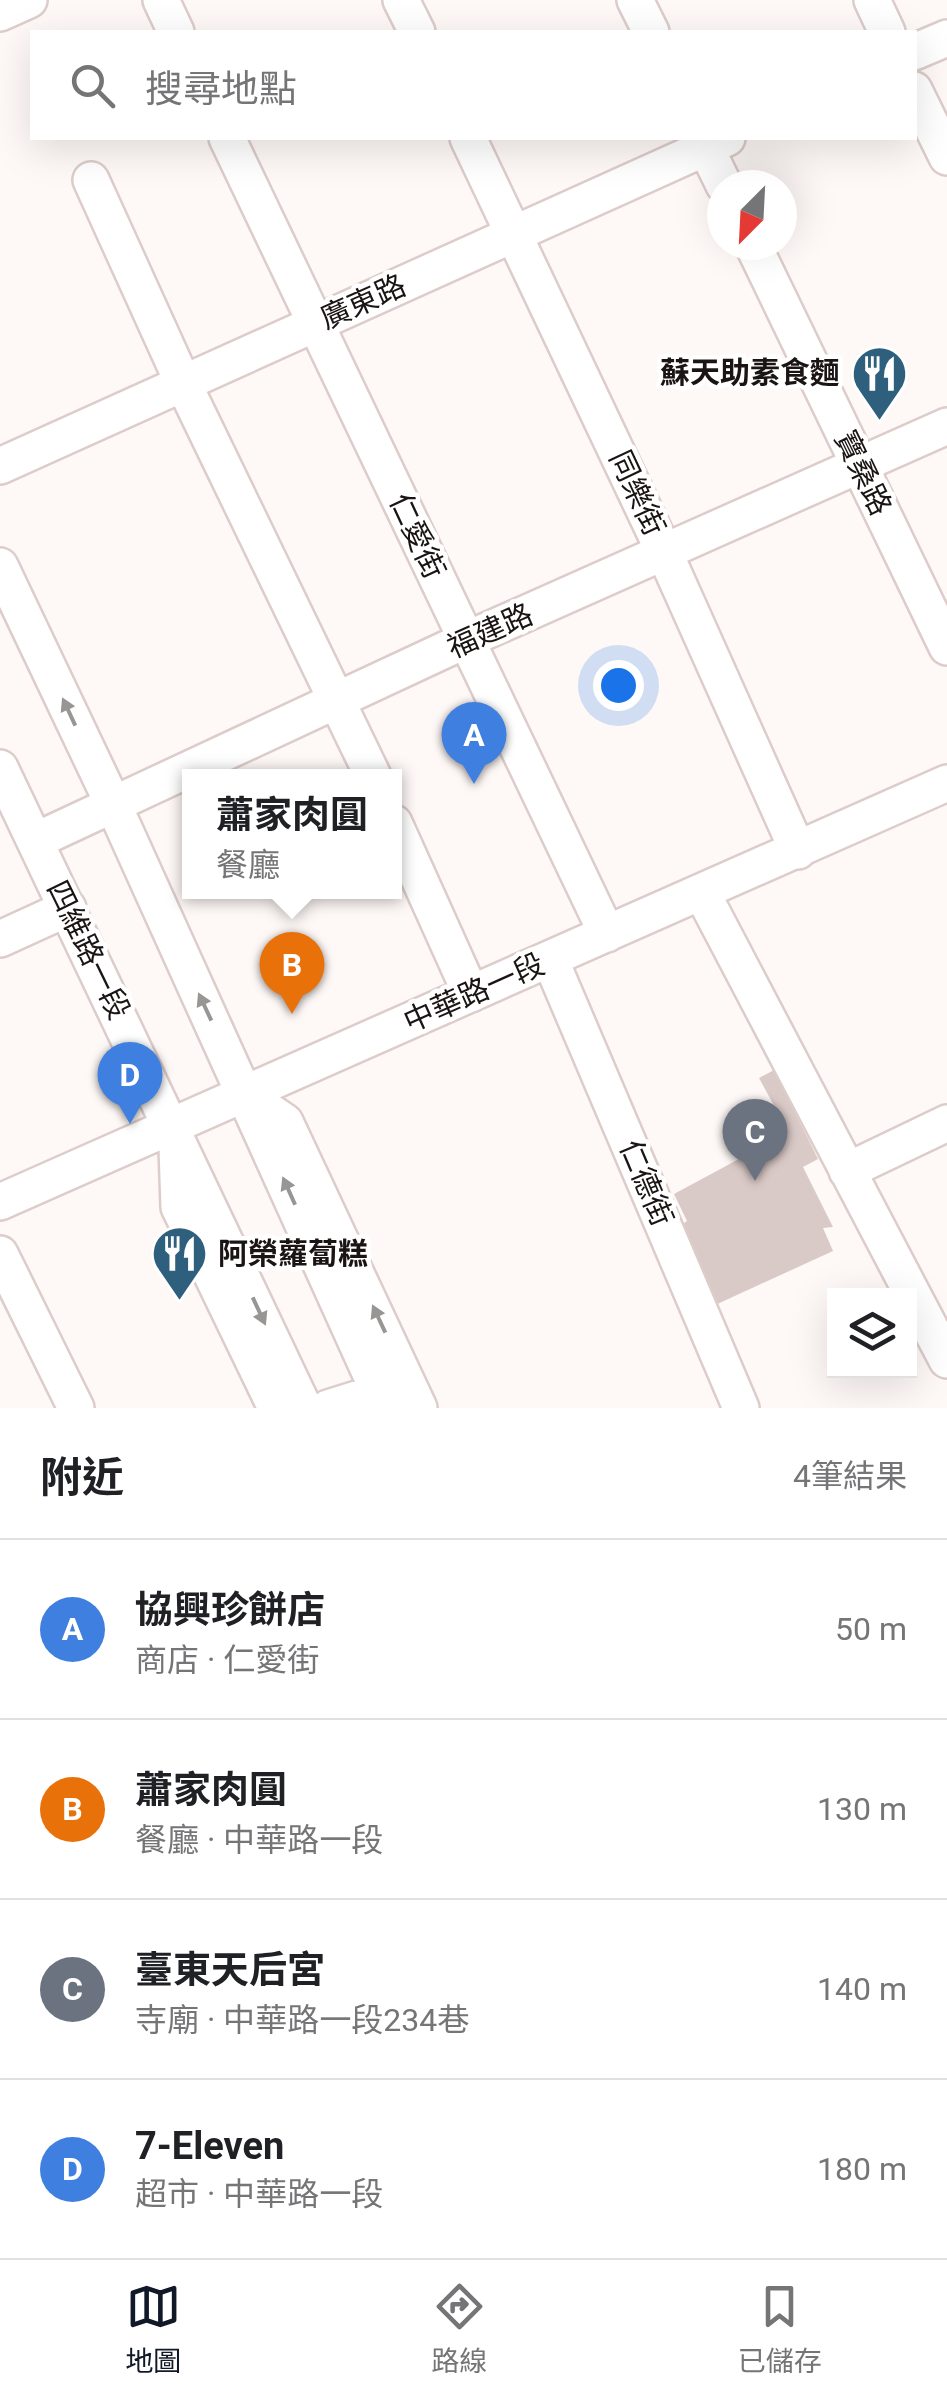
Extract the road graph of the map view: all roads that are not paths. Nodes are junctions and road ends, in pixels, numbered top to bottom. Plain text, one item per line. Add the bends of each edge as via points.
1 (30, 0) edge
2 (161, 0) edge
3 (401, 0) edge
4 (635, 0) edge
5 (872, 0) edge
6 (0, 13) edge
7 (175, 30) edge
8 (416, 30) edge
9 (650, 30) edge
10 (886, 30) edge
11 (947, 38) edge
12 (917, 51) edge
13 (917, 96) edge
14 (227, 140) edge
15 (469, 140) edge
16 (711, 141) edge
17 (947, 157) edge
18 (720, 170) edge
19 (91, 180) dead end
20 (515, 233) junction
21 (760, 260) edge
22 (315, 323) junction
23 (183, 383) junction
24 (947, 426) edge
25 (859, 465) junction
26 (0, 466) edge
27 (666, 554) junction
28 (0, 566) edge
29 (466, 640) junction
30 (947, 648) edge
31 (339, 699) junction
32 (0, 768) edge
33 (188, 769) edge
34 (371, 769) edge
35 (182, 772) edge
36 (947, 783) edge
37 (113, 804) junction
38 (36, 841) junction
39 (402, 841) edge
40 (798, 851) junction
41 (702, 893) junction
42 (68, 908) junction
43 (606, 934) junction
44 (0, 940) edge
45 (550, 959) junction
46 (471, 994) junction
47 (246, 1095) junction
48 (947, 1123) edge
49 (175, 1130) junction
50 (847, 1171) junction
51 (0, 1202) edge
52 (0, 1254) edge
53 (947, 1360) edge
54 (382, 1400) edge
55 (76, 1408) edge
56 (276, 1408) edge
57 (304, 1408) edge
58 (328, 1408) edge
59 (419, 1408) edge
60 (741, 1408) edge

1 - 6 street
2 - 7 street
3 - 8 street
4 - 9 street
5 - 10 street
11 - 12 street
13 - 17 street
14 - 22 street, 仁愛街
15 - 20 street, 同樂街
16 - 18 street
16 - 20 street, 廣東路
19 - 23 street
20 - 22 street, 廣東路
20 - 27 street, 同樂街
21 - 25 street, 寶桑路
22 - 23 street, 廣東路
22 - 29 street, 仁愛街
23 - 26 street, 廣東路
23 - 31 street
24 - 25 street, 福建路
25 - 27 street, 福建路
25 - 30 street, 寶桑路
27 - 29 street, 福建路
27 - 40 street, 同樂街
37 -> 28 street
29 - 31 street, 福建路
29 - 43 street, 仁愛街
31 - 33 street, 福建路
31 - 34 street
32 - 38 street, 四維路一段
35 - 37 street, 福建路
36 - 40 street, 中華路一段
37 - 38 street, 福建路
47 -> 37 street
38 - 42 street, 四維路一段
39 - 46 street
40 - 41 street, 中華路一段
41 - 43 street, 中華路一段
41 - 50 street
42 - 44 street
42 - 49 street, 四維路一段
43 - 45 street, 中華路一段
45 - 46 street, 中華路一段
45 - 60 street, 仁德街
46 - 47 street, 中華路一段
47 - 49 street, 中華路一段
54 -> 47 street
59 -> 47 street via 285,1122
48 - 50 street
49 - 51 street, 中華路一段
49 - 56 street, 四維路一段 via 180,1207
49 -> 57 street, 四維路一段
50 - 53 street
52 - 55 street
54 - 58 street

